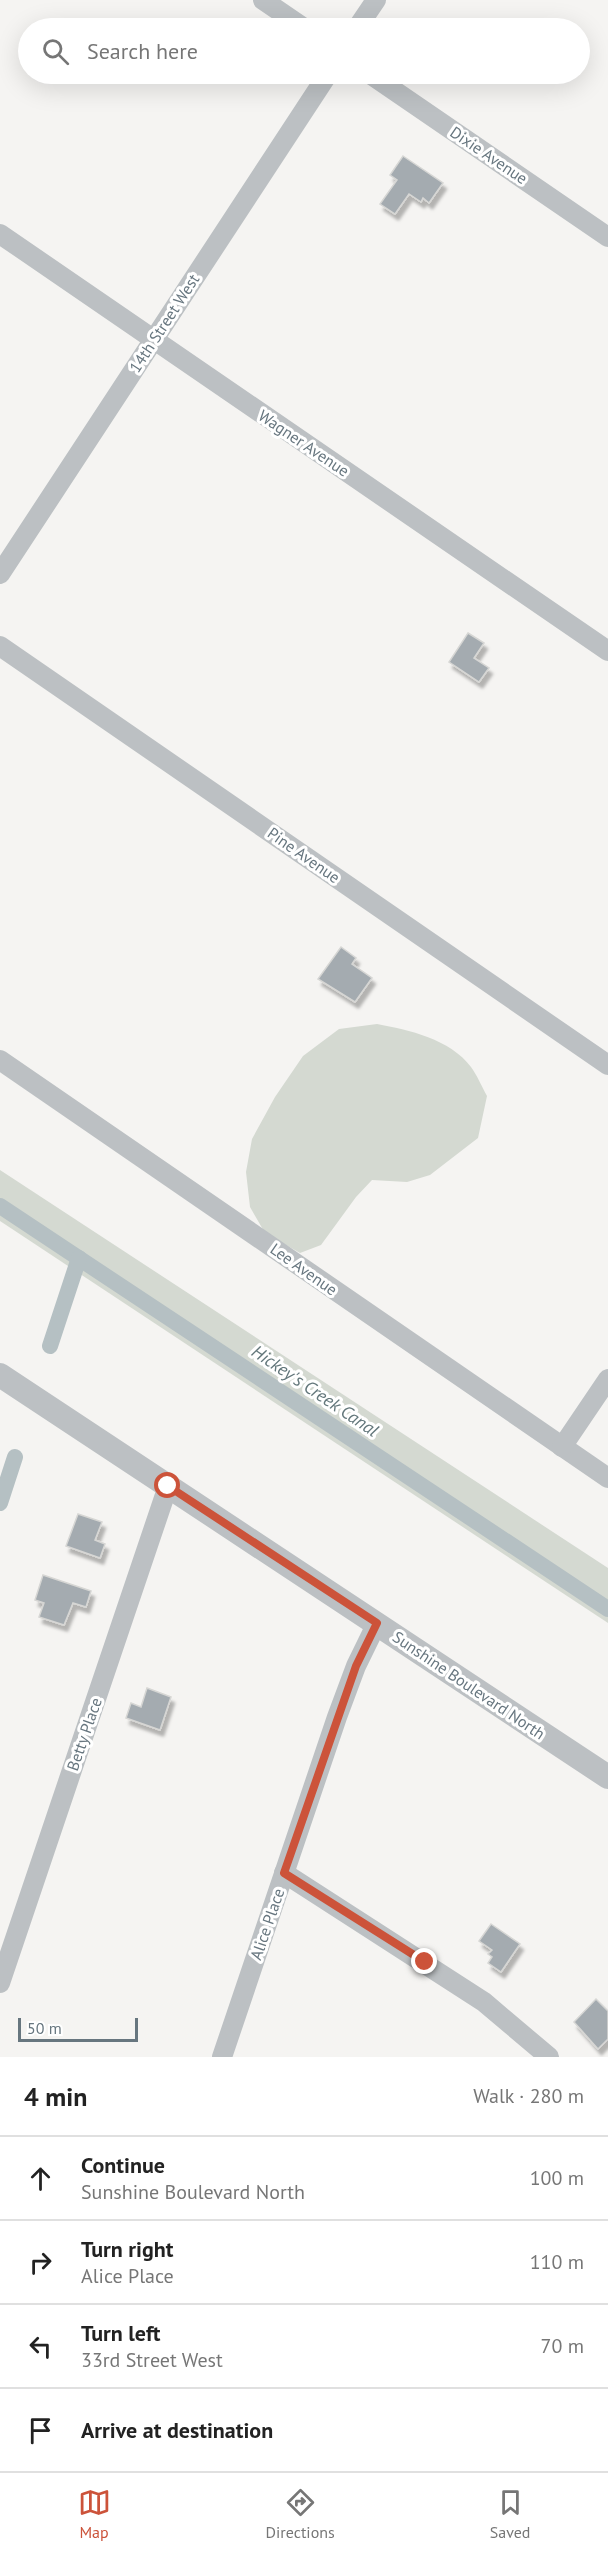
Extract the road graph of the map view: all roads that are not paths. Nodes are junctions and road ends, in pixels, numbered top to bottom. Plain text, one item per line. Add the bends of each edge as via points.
1 (263, 0) edge
2 (376, 0) edge
3 (289, 18) edge
4 (364, 18) edge
5 (321, 84) edge
6 (385, 84) edge
7 (0, 234) edge
8 (608, 237) edge
9 (153, 339) junction
10 (0, 574) edge
11 (0, 646) edge
12 (608, 651) edge
13 (0, 1060) edge
14 (608, 1065) edge
15 (0, 1375) edge
16 (608, 1379) edge
17 (562, 1447) junction
18 (608, 1478) edge
19 (168, 1486) junction
20 (377, 1623) junction
21 (608, 1777) edge
22 (284, 1873) junction
23 (0, 1983) edge
24 (222, 2057) edge
25 (549, 2057) edge

1 - 3 street
2 - 4 street
5 - 9 street, 14th Street West
6 - 8 street, Dixie Avenue
7 - 9 street, Wagner Avenue
9 - 10 street, 14th Street West
9 - 12 street, Wagner Avenue
11 - 14 street, Pine Avenue
13 - 17 street, Lee Avenue
15 - 19 street, Sunshine Boulevard North
16 - 17 street
17 - 18 street, Lee Avenue
19 - 20 street, Sunshine Boulevard North
19 - 23 street, Betty Place
20 - 21 street, Sunshine Boulevard North
20 - 22 street, Alice Place via 352,1676
22 - 24 street, Alice Place
22 - 25 street via 484,2002

